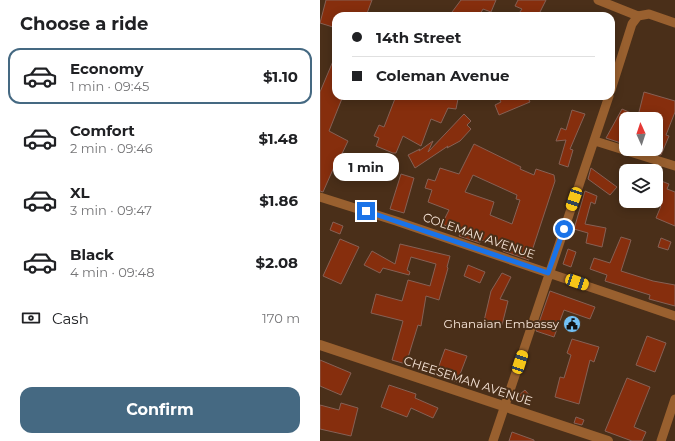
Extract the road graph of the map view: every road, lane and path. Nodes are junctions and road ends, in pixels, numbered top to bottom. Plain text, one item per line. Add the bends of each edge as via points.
1 (598, 0) edge
2 (638, 16) junction
3 (675, 23) edge
4 (615, 77) edge
5 (608, 100) edge
6 (595, 141) junction
7 (675, 166) edge
8 (320, 197) edge
9 (548, 273) junction
10 (675, 316) edge
11 (320, 346) edge
12 (675, 399) edge
13 (505, 407) junction
14 (493, 441) edge
15 (608, 441) edge
16 (661, 441) edge

1 - 2 street
2 - 3 street via 649,14
2 - 4 street via 632,24
5 - 6 street
6 - 7 street
6 - 9 street
8 - 9 street, COLEMAN AVENUE
9 - 10 street, COLEMAN AVENUE
9 - 13 street
11 - 13 street, CHEESEMAN AVENUE
12 - 16 street
13 - 14 street
13 - 15 street, CHEESEMAN AVENUE

